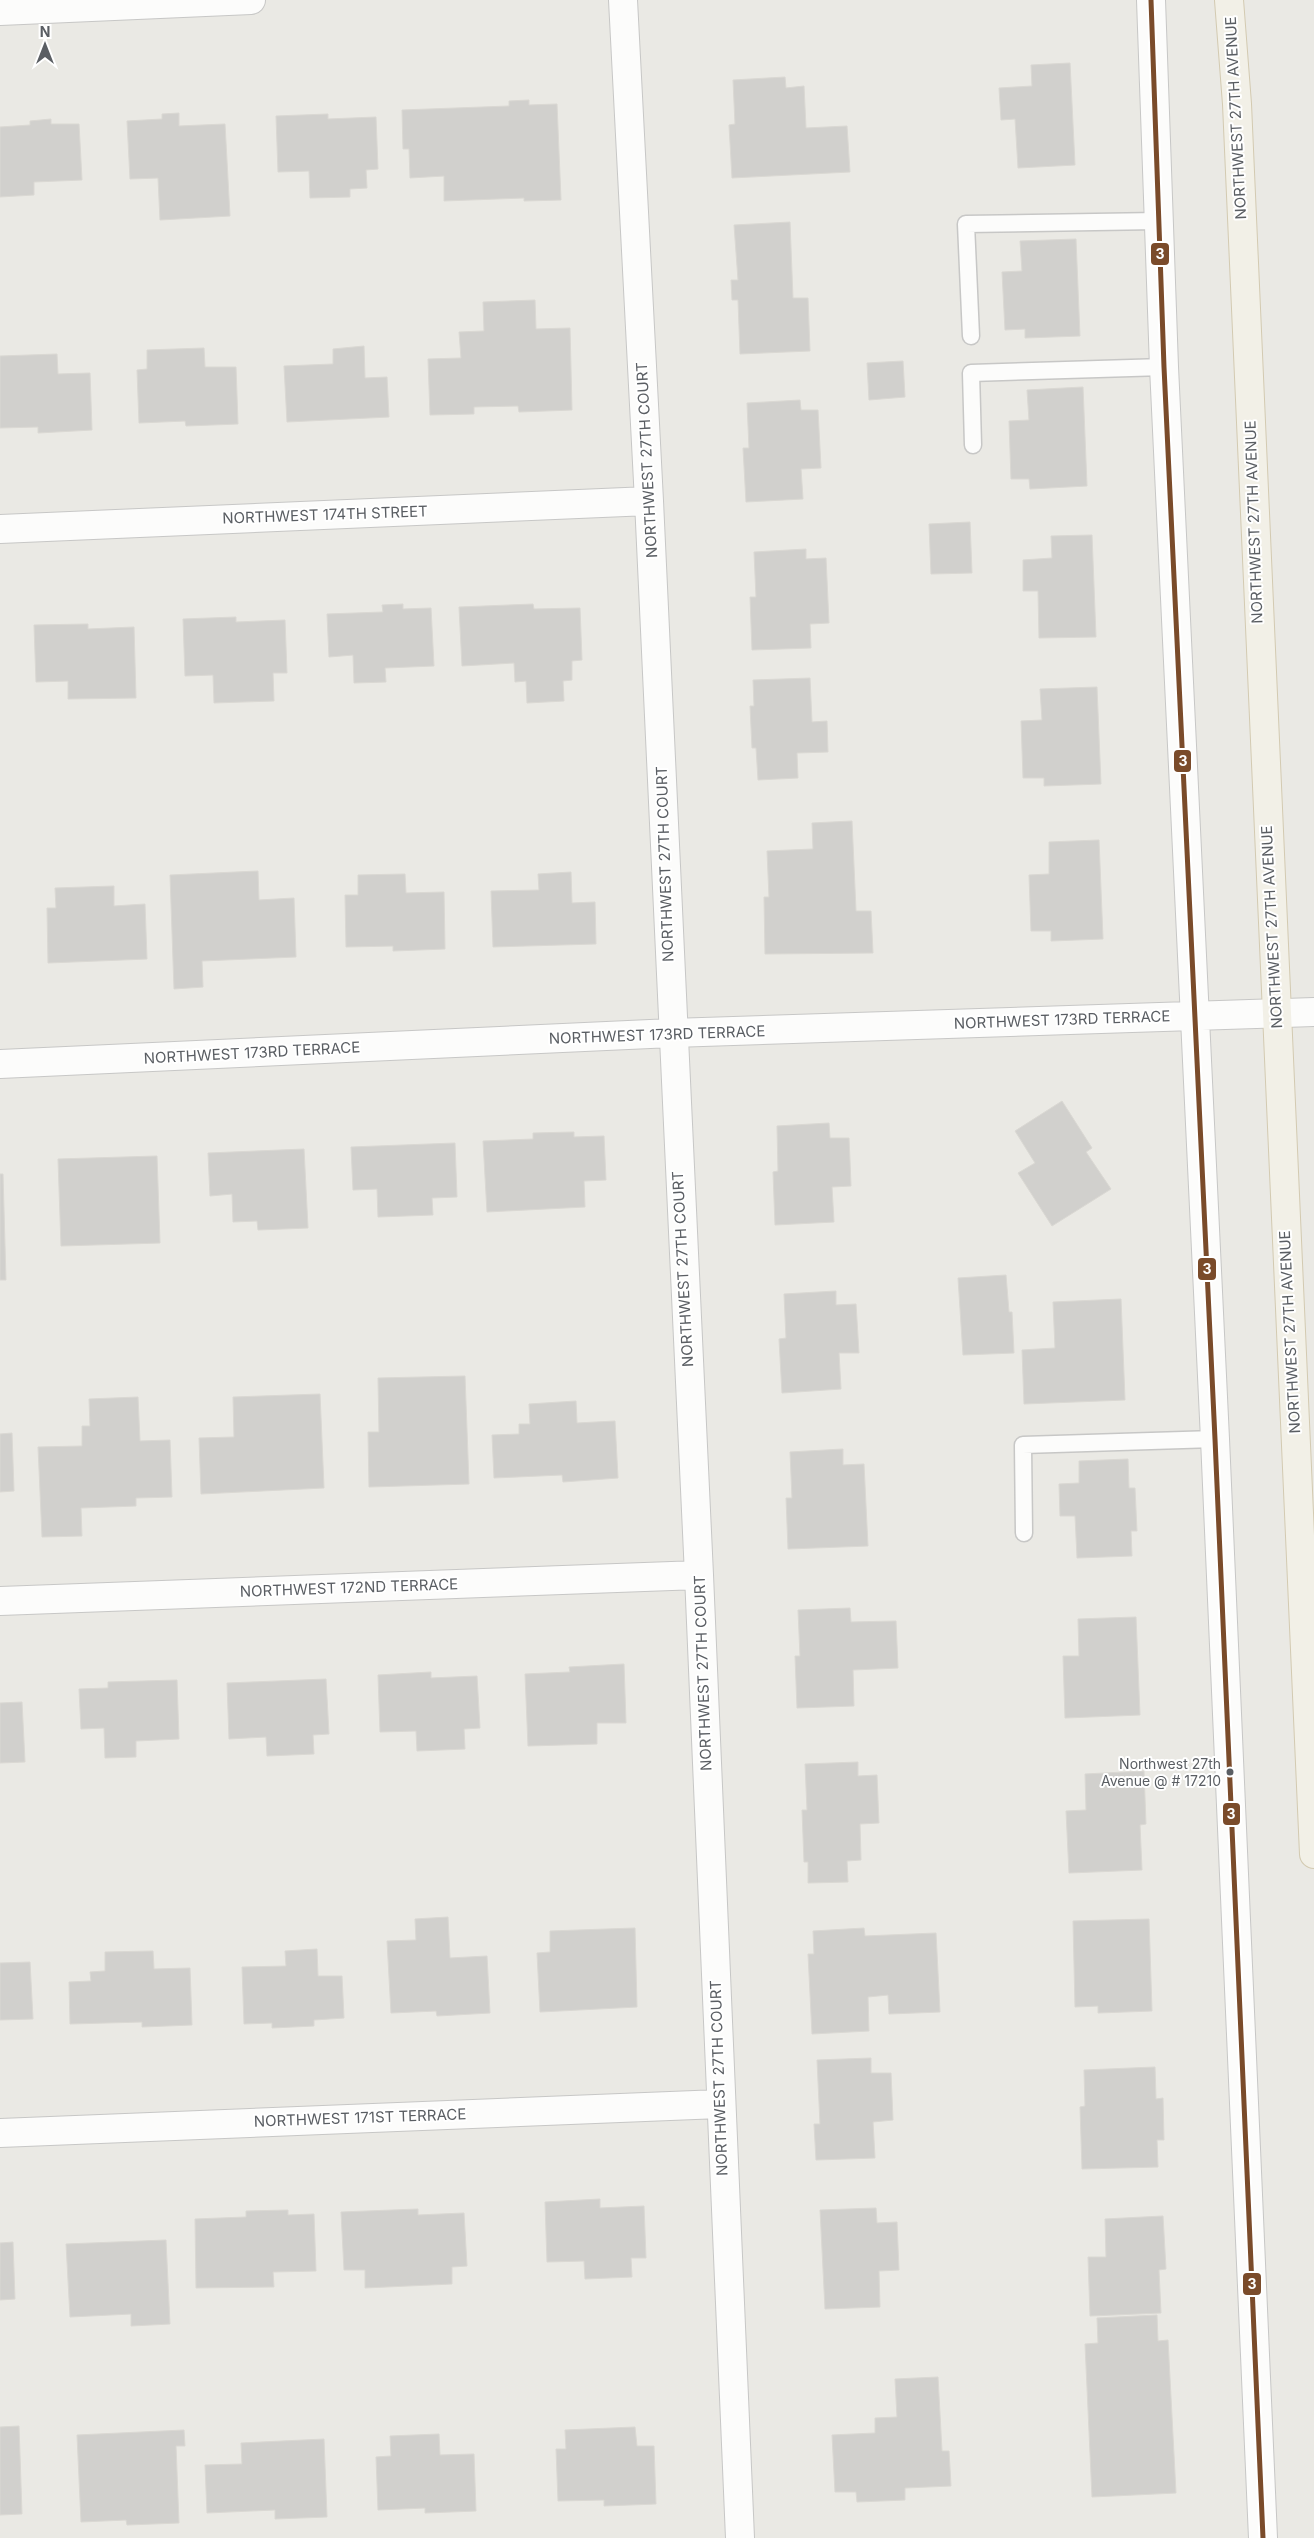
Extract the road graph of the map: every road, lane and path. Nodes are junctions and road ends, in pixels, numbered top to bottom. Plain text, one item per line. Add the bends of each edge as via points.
1 (252, 0) edge
2 (623, 0) edge
3 (1151, 0) edge
4 (1229, 0) edge
5 (0, 11) edge
6 (1158, 221) junction
7 (972, 336) dead end
8 (1164, 366) junction
9 (973, 445) dead end
10 (649, 501) junction
11 (0, 529) edge
12 (1314, 1012) edge
13 (1276, 1013) junction
14 (1196, 1016) junction
15 (672, 1034) junction
16 (0, 1064) edge
17 (1215, 1439) junction
18 (1024, 1533) dead end
19 (698, 1575) junction
20 (0, 1601) edge
21 (1314, 1854) edge
22 (720, 2104) junction
23 (0, 2133) edge
24 (740, 2538) edge
25 (1263, 2538) edge

1 - 5 street
2 - 10 street, NORTHWEST 27TH COURT
3 - 6 street
4 - 13 main road, NORTHWEST 27TH AVENUE via 1237,104
6 - 7 lane via 966,224
6 - 8 street
8 - 9 lane via 971,373
8 - 14 street
10 - 11 street, NORTHWEST 174TH STREET
10 - 15 street, NORTHWEST 27TH COURT
12 - 13 street, NORTHWEST 173RD TERRACE
13 - 14 street, NORTHWEST 173RD TERRACE
13 - 21 main road, NORTHWEST 27TH AVENUE
14 - 15 street, NORTHWEST 173RD TERRACE
14 - 17 street
15 - 16 street, NORTHWEST 173RD TERRACE
15 - 19 street, NORTHWEST 27TH COURT
17 - 18 lane via 1023,1445
17 - 25 street
19 - 20 street, NORTHWEST 172ND TERRACE
19 - 22 street, NORTHWEST 27TH COURT
22 - 23 street, NORTHWEST 171ST TERRACE
22 - 24 street, NORTHWEST 27TH COURT

